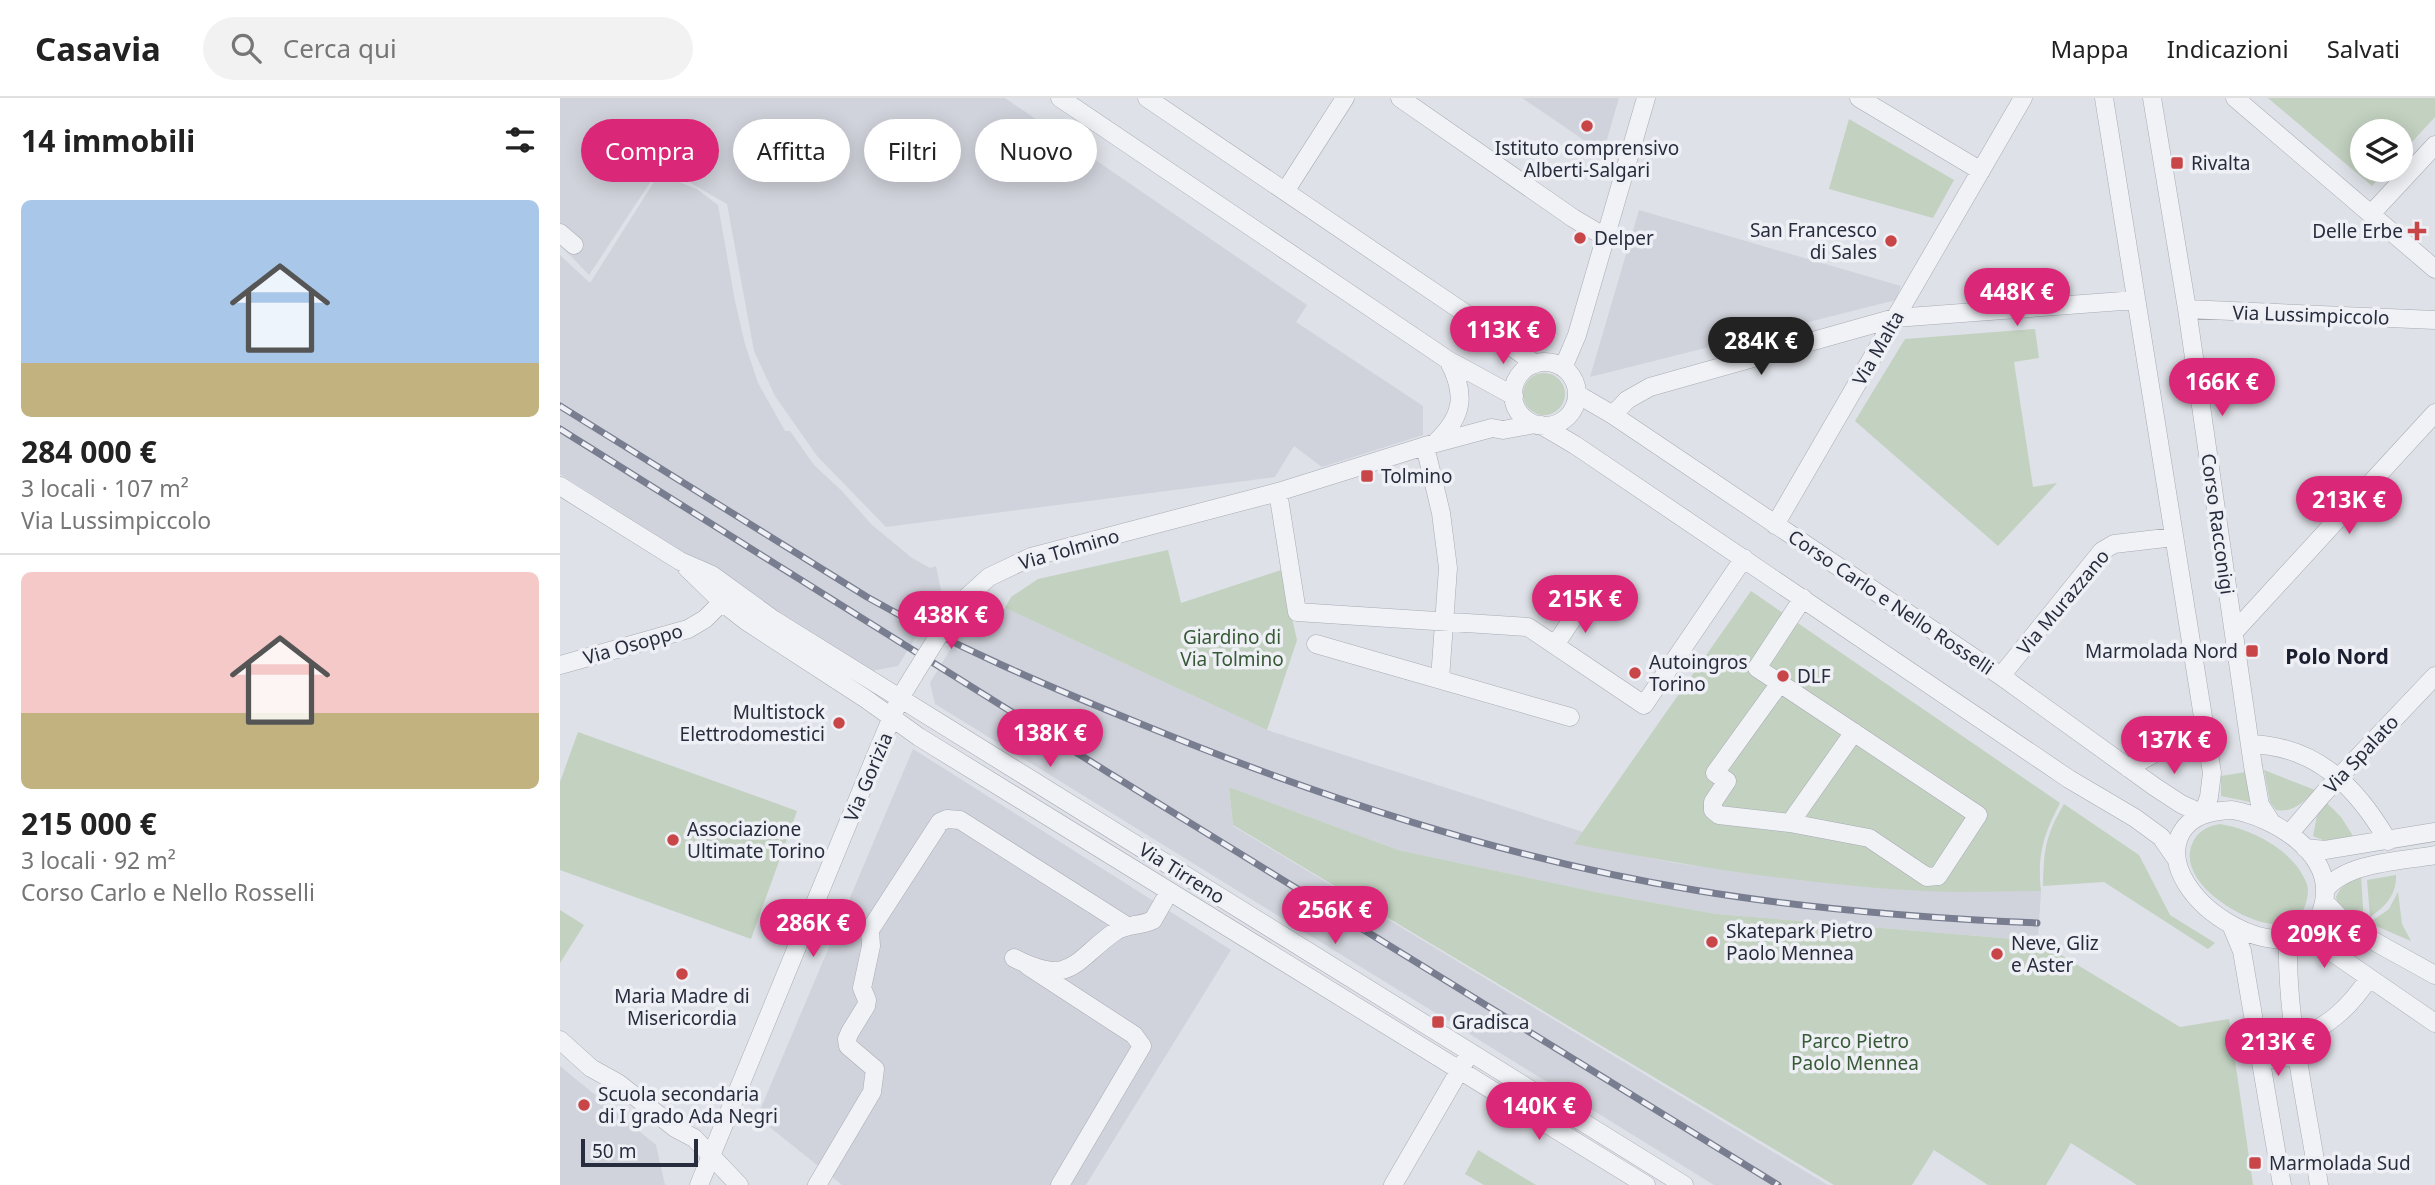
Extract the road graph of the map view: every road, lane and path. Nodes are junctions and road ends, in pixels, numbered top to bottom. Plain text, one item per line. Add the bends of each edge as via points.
1 (1060, 98) edge
2 (1147, 98) edge
3 (1345, 98) edge
4 (1400, 98) edge
5 (1646, 98) edge
6 (1859, 98) edge
7 (2023, 98) edge
8 (2104, 98) edge
9 (2152, 98) edge
10 (2235, 98) edge
11 (2435, 145) edge
12 (1982, 171) junction
13 (1286, 190) junction
14 (2371, 214) junction
15 (1605, 237) junction
16 (2435, 269) edge
17 (2136, 300) junction
18 (2187, 309) junction
19 (1895, 318) junction
20 (2435, 320) edge
21 (1448, 360) junction
22 (1535, 364) junction
23 (1563, 368) junction
24 (1577, 394) junction
25 (1514, 398) junction
26 (2435, 413) edge
27 (1613, 415) junction
28 (1538, 424) junction
29 (1492, 428) junction
30 (1430, 444) junction
31 (560, 486) edge
32 (1278, 492) junction
33 (560, 500) edge
34 (604, 514) junction
35 (1775, 525) junction
36 (2174, 537) junction
37 (1744, 558) junction
38 (727, 596) junction
39 (1803, 598) junction
40 (1583, 603) dead end
41 (1446, 622) junction
42 (2234, 632) junction
43 (1316, 644) dead end
44 (1555, 645) junction
45 (560, 664) edge
46 (2001, 676) junction
47 (2435, 676) edge
48 (1440, 679) junction
49 (1780, 683) junction
50 (901, 698) junction
51 (1570, 717) dead end
52 (893, 718) junction
53 (1854, 732) junction
54 (2207, 739) junction
55 (2250, 744) junction
56 (2128, 768) junction
57 (2339, 778) junction
58 (2203, 814) junction
59 (2271, 822) junction
60 (1790, 823) junction
61 (2435, 832) edge
62 (2288, 834) junction
63 (2388, 841) junction
64 (2305, 848) junction
65 (2435, 855) edge
66 (2177, 860) junction
67 (1169, 892) junction
68 (2325, 896) junction
69 (1127, 926) junction
70 (2232, 927) junction
71 (2288, 939) junction
72 (2435, 975) edge
73 (2369, 978) junction
74 (2435, 1024) edge
75 (560, 1040) edge
76 (2297, 1047) junction
77 (1470, 1052) junction
78 (2262, 1058) junction
79 (1460, 1070) junction
80 (711, 1157) junction
81 (1650, 1164) junction
82 (1640, 1183) edge
83 (699, 1185) edge
84 (739, 1185) edge
85 (817, 1185) edge
86 (1060, 1185) edge
87 (1393, 1185) edge
88 (1684, 1185) edge
89 (2282, 1185) edge
90 (2319, 1185) edge

1 - 21 street
2 - 13 street
3 - 13 street
4 - 15 street
5 - 15 street
6 - 12 street
7 - 12 street, Via Malta
8 - 17 street
9 - 18 street, Corso Racconigi
10 - 14 street
11 - 14 street
12 - 19 street, Via Malta
13 - 22 street
14 - 16 street
15 - 23 street
17 - 19 street
17 - 36 street
18 - 20 street, Via Lussimpiccolo
18 - 42 street, Corso Racconigi
19 - 27 street via 1650,387 1627,400
19 - 35 street, Via Malta
21 - 25 street
21 - 30 street via 1458,378 1460,405 1451,427
22 - 23 street via 1549,362
22 - 25 street via 1519,376
23 - 24 street via 1573,379
24 - 27 street, Corso Carlo e Nello Rosselli
24 - 28 street via 1568,416 1554,424
25 - 28 street via 1523,416
25 - 29 street
26 - 42 street
27 - 35 street, Corso Carlo e Nello Rosselli
28 - 29 street, Via Tolmino
28 - 37 street
29 - 30 street, Via Tolmino
30 - 32 street, Via Tolmino
30 - 41 street via 1446,539
31 - 34 street, Via Tirreno
32 - 41 street via 1297,612
32 - 50 street, Via Tolmino, bridge via 1031,557 989,577 957,606
33 - 34 street, Via Tirreno
34 - 38 street, Via Tirreno
35 - 46 street, Corso Carlo e Nello Rosselli
36 - 46 street, Via Murazzano via 2114,544 2102,551
36 - 54 street
37 - 39 street
37 - 44 street via 1644,705
38 - 45 street, Via Osoppo via 688,629
38 - 50 street, Via Tirreno
38 - 52 street, Via Tirreno
39 - 49 street via 1757,668
39 - 66 street via 2143,824 2161,837
40 - 44 street
41 - 44 street via 1528,627
41 - 48 street
42 - 55 street, Corso Racconigi
43 - 48 street
46 - 56 street, Corso Carlo e Nello Rosselli
47 - 57 street, Via Spalato
48 - 51 street
49 - 53 street
49 - 60 street via 1716,774 1727,781 1713,810 1719,815
50 - 52 street, Via Tolmino
50 - 77 street, Via Tirreno
52 - 67 street, Via Tirreno
52 - 80 street, Via Gorizia
53 - 60 street
53 - 60 street via 1978,815 1938,876 1927,877 1869,838
54 - 56 street via 2164,748
54 - 58 street via 2212,773
55 - 57 street via 2298,752
55 - 59 street, Corso Racconigi via 2260,805
56 - 58 street, Corso Carlo e Nello Rosselli
57 - 62 street, Via Spalato
57 - 63 street via 2356,793
58 - 59 street via 2232,810
58 - 66 street via 2183,830
59 - 62 street
61 - 63 street
62 - 64 street
63 - 64 street via 2325,850
64 - 68 street via 2319,867
65 - 68 street via 2347,872 2333,880
66 - 70 street via 2193,892
67 - 69 street via 1153,920
67 - 79 street, Via Tirreno
68 - 71 street via 2310,929
68 - 72 street via 2350,929
69 - 85 street via 960,820 940,822 870,930 862,988 866,1006 847,1040 848,1046 876,1069 876,1079
69 - 86 street via 1066,970 1048,971 1021,962 1133,1035 1142,1046
70 - 71 street
70 - 78 street via 2242,951
71 - 73 street via 2326,948
71 - 76 street
73 - 74 street
73 - 76 street via 2341,1013
75 - 80 street via 592,1068 694,1138
76 - 78 street
76 - 90 street
77 - 79 street
77 - 81 street, Via Tirreno
78 - 89 street
79 - 82 street, Via Tirreno
79 - 87 street
80 - 83 street, Via Gorizia
80 - 84 street
81 - 82 street
81 - 88 street, Via Tirreno

